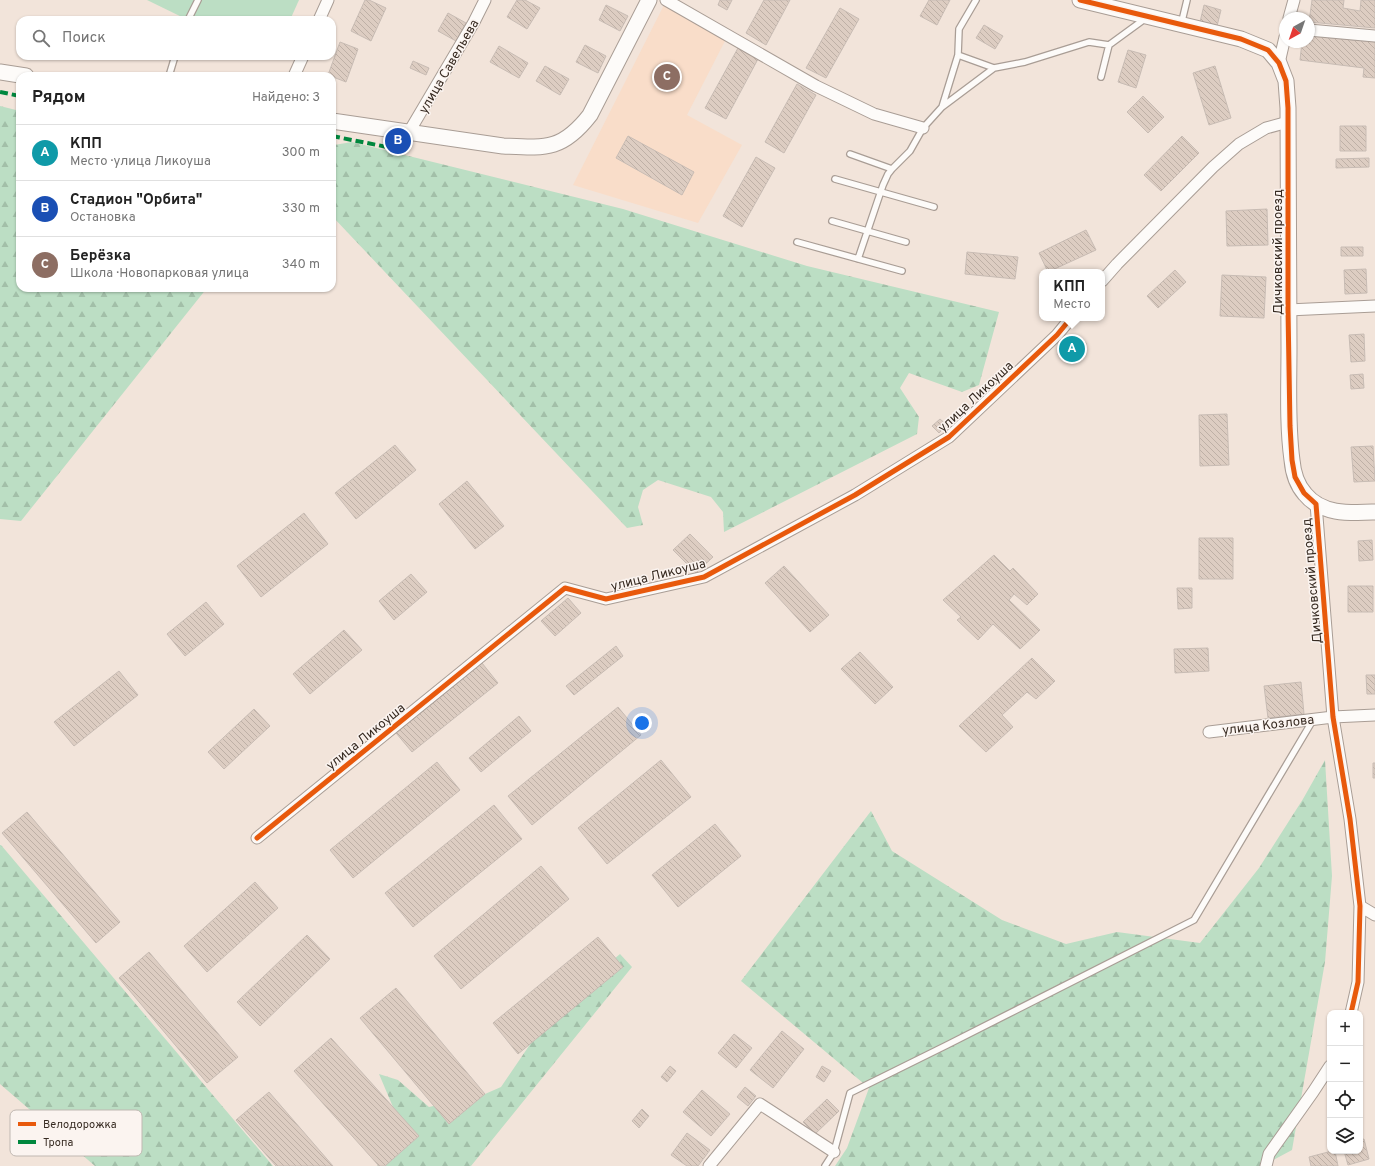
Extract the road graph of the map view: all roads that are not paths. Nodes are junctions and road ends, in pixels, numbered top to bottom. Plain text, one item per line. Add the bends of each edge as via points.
1 (198, 0) edge
2 (328, 0) edge
3 (485, 0) edge
4 (649, 0) edge
5 (666, 0) edge
6 (976, 0) edge
7 (1080, 0) edge
8 (1187, 0) edge
9 (1294, 0) edge
10 (1291, 12) edge
11 (190, 16) edge
12 (321, 16) edge
13 (1148, 17) junction
14 (1181, 25) junction
15 (1315, 31) edge
16 (1375, 36) edge
17 (1109, 45) junction
18 (1283, 48) edge
19 (958, 55) junction
20 (173, 60) edge
21 (301, 60) edge
22 (1280, 63) junction
23 (994, 68) junction
24 (0, 72) edge
25 (170, 72) edge
26 (296, 72) edge
27 (16, 74) edge
28 (1101, 77) dead end
29 (942, 107) junction
30 (336, 121) edge
31 (1288, 122) junction
32 (923, 128) junction
33 (409, 132) junction
34 (850, 154) dead end
35 (892, 169) junction
36 (835, 179) dead end
37 (881, 192) junction
38 (934, 207) dead end
39 (832, 221) dead end
40 (868, 231) junction
41 (798, 242) dead end
42 (906, 242) dead end
43 (858, 259) junction
44 (902, 271) dead end
45 (1105, 278) edge
46 (1375, 306) edge
47 (1288, 310) junction
48 (1069, 321) edge
49 (1316, 504) junction
50 (1375, 512) edge
51 (1375, 716) edge
52 (1333, 717) junction
53 (1314, 719) junction
54 (1208, 732) dead end
55 (257, 838) dead end
56 (1360, 906) junction
57 (1375, 915) edge
58 (1352, 1010) edge
59 (1327, 1070) edge
60 (834, 1152) junction
61 (709, 1166) edge
62 (825, 1166) edge
63 (1266, 1166) edge

1 - 11 lane
2 - 12 street
3 - 33 street, улица Савельева
4 - 33 street via 590,115 580,128 562,142 536,147 503,146
5 - 32 street via 816,86 874,114
6 - 19 lane via 960,29
7 - 13 street
8 - 14 lane
9 - 10 street
13 - 14 street
13 - 17 lane
14 - 22 street via 1241,39 1268,50
15 - 16 street
17 - 23 lane via 1089,42 1025,62
17 - 28 lane
18 - 22 street
19 - 23 lane
19 - 29 lane
20 - 25 lane
21 - 26 street
22 - 31 street, Дичковский проезд via 1286,80
23 - 29 lane
24 - 27 street
29 - 32 lane
30 - 33 street
31 - 45 street via 1266,128 1239,144 1213,167
31 - 47 street, Дичковский проезд
32 - 35 lane via 910,151
34 - 35 lane
35 - 37 lane
36 - 37 lane
37 - 38 lane
37 - 40 lane
39 - 40 lane
40 - 42 lane
40 - 43 lane
41 - 43 lane
43 - 44 lane
46 - 47 street
47 - 49 street, Дичковский проезд via 1292,460 1295,477 1304,493
48 - 55 street, улица Ликоуша via 1057,335 949,437 855,495 704,577 606,599 565,588
49 - 50 street via 1335,512
49 - 52 street, Дичковский проезд
51 - 52 street, улица Козлова
52 - 53 street, улица Козлова
52 - 56 street, Дичковский проезд via 1350,819
53 - 54 street, улица Козлова
53 - 60 lane via 1194,920 850,1093
56 - 57 street
56 - 58 street, Дичковский проезд via 1358,982
59 - 63 street via 1268,1154
60 - 61 street via 760,1104
60 - 62 lane

